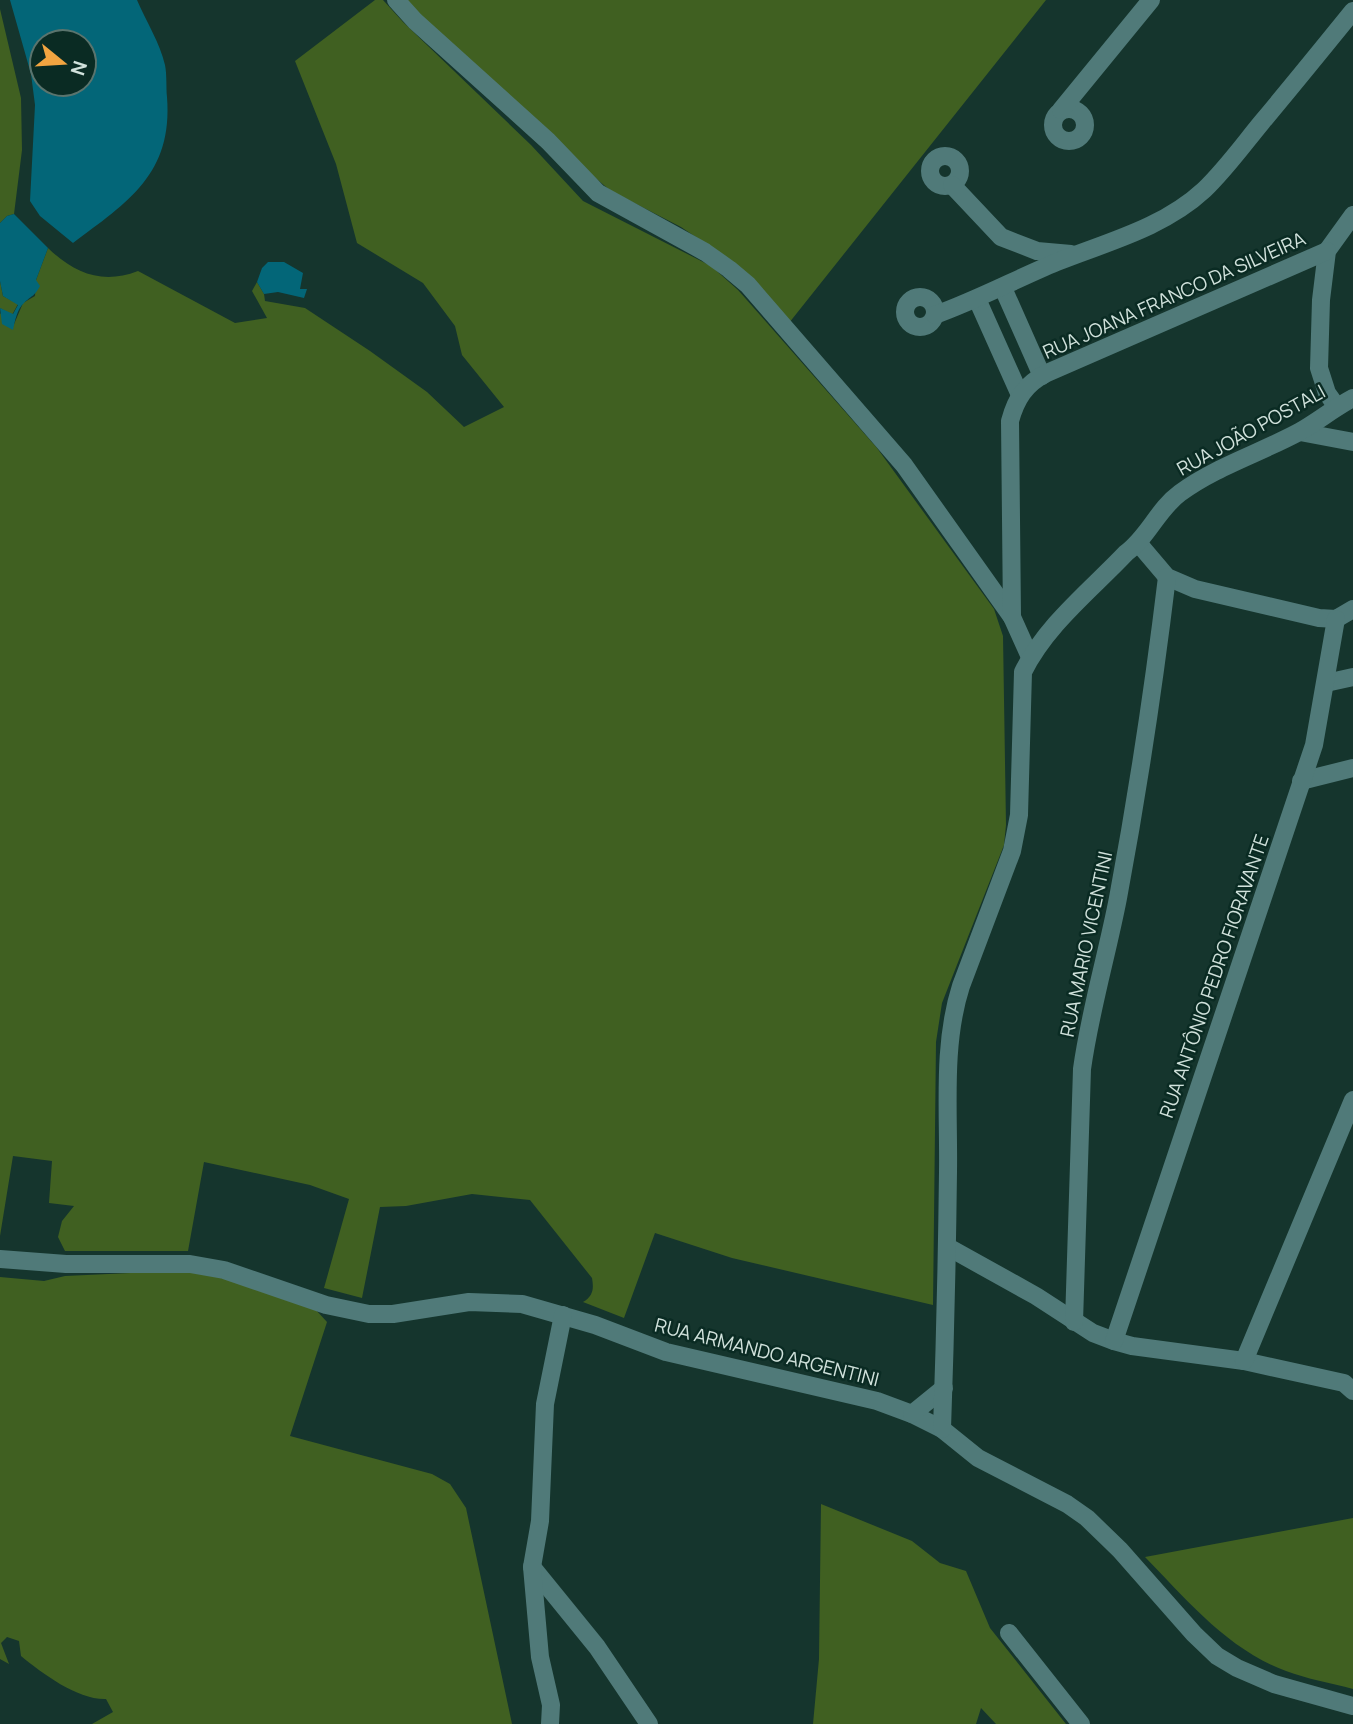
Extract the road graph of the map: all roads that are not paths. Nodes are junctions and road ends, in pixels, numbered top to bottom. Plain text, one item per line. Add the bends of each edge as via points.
1 (396, 0) edge
2 (1151, 0) edge
3 (1353, 11) edge
4 (1061, 110) dead end
5 (952, 185) dead end
6 (1353, 215) edge
7 (1002, 237) junction
8 (1327, 251) junction
9 (1081, 253) junction
10 (1008, 285) junction
11 (977, 299) junction
12 (935, 314) dead end
13 (1042, 376) junction
14 (1020, 395) junction
15 (1345, 402) edge
16 (1300, 432) junction
17 (1353, 442) edge
18 (1139, 544) junction
19 (1167, 578) junction
20 (1353, 610) edge
21 (1012, 617) junction
22 (1336, 619) junction
23 (1030, 657) junction
24 (1353, 677) edge
25 (1326, 683) junction
26 (1353, 768) edge
27 (1301, 781) junction
28 (1353, 1100) edge
29 (948, 1247) junction
30 (0, 1259) edge
31 (563, 1315) junction
32 (1074, 1322) junction
33 (1114, 1341) junction
34 (1244, 1361) junction
35 (944, 1388) junction
36 (1353, 1391) edge
37 (912, 1414) junction
38 (942, 1429) junction
39 (532, 1567) junction
40 (1009, 1633) dead end
41 (1353, 1706) edge
42 (550, 1724) edge
43 (649, 1724) edge
44 (1082, 1724) edge

1 - 21 street via 598,193 705,252 748,285 896,454
2 - 4 street
3 - 9 street via 1204,190 1162,220
5 - 7 street
6 - 8 street
7 - 9 street via 1037,251
7 - 10 street via 1020,259 1020,271
8 - 13 street, RUA JOANA FRANCO DA SILVEIRA
8 - 15 street via 1319,368 1327,393
9 - 10 street
10 - 11 street
10 - 13 street
11 - 12 street
11 - 14 street
13 - 14 street, RUA JOANA FRANCO DA SILVEIRA
14 - 21 street via 1014,404 1009,440
15 - 16 street, RUA JOÃO POSTALI
16 - 17 street
16 - 18 street, RUA JOÃO POSTALI via 1178,494
18 - 19 street
18 - 23 street, RUA JOÃO POSTALI via 1058,622
19 - 22 street via 1195,589
19 - 32 street, RUA MARIO VICENTINI via 1129,841 1082,1069
20 - 22 street
21 - 23 street
22 - 25 street, RUA ANTÔNIO PEDRO FIORAVANTE
23 - 29 street via 1023,672 1019,815 1012,851 954,1008
24 - 25 street
25 - 27 street, RUA ANTÔNIO PEDRO FIORAVANTE via 1314,745
26 - 27 street
27 - 33 street, RUA ANTÔNIO PEDRO FIORAVANTE
28 - 34 street
29 - 32 street
29 - 35 street
30 - 31 street, RUA ARMANDO ARGENTINI via 190,1264 369,1314 498,1302
31 - 37 street, RUA ARMANDO ARGENTINI via 666,1352 877,1401
31 - 39 street via 545,1404 540,1521
32 - 33 street
33 - 34 street
34 - 36 street via 1344,1383
35 - 37 street
35 - 38 street
37 - 38 street, RUA ARMANDO ARGENTINI
38 - 41 street, RUA ARMANDO ARGENTINI via 978,1458 1087,1518 1217,1656 1274,1684
39 - 42 street
39 - 43 street via 597,1647
40 - 44 street

